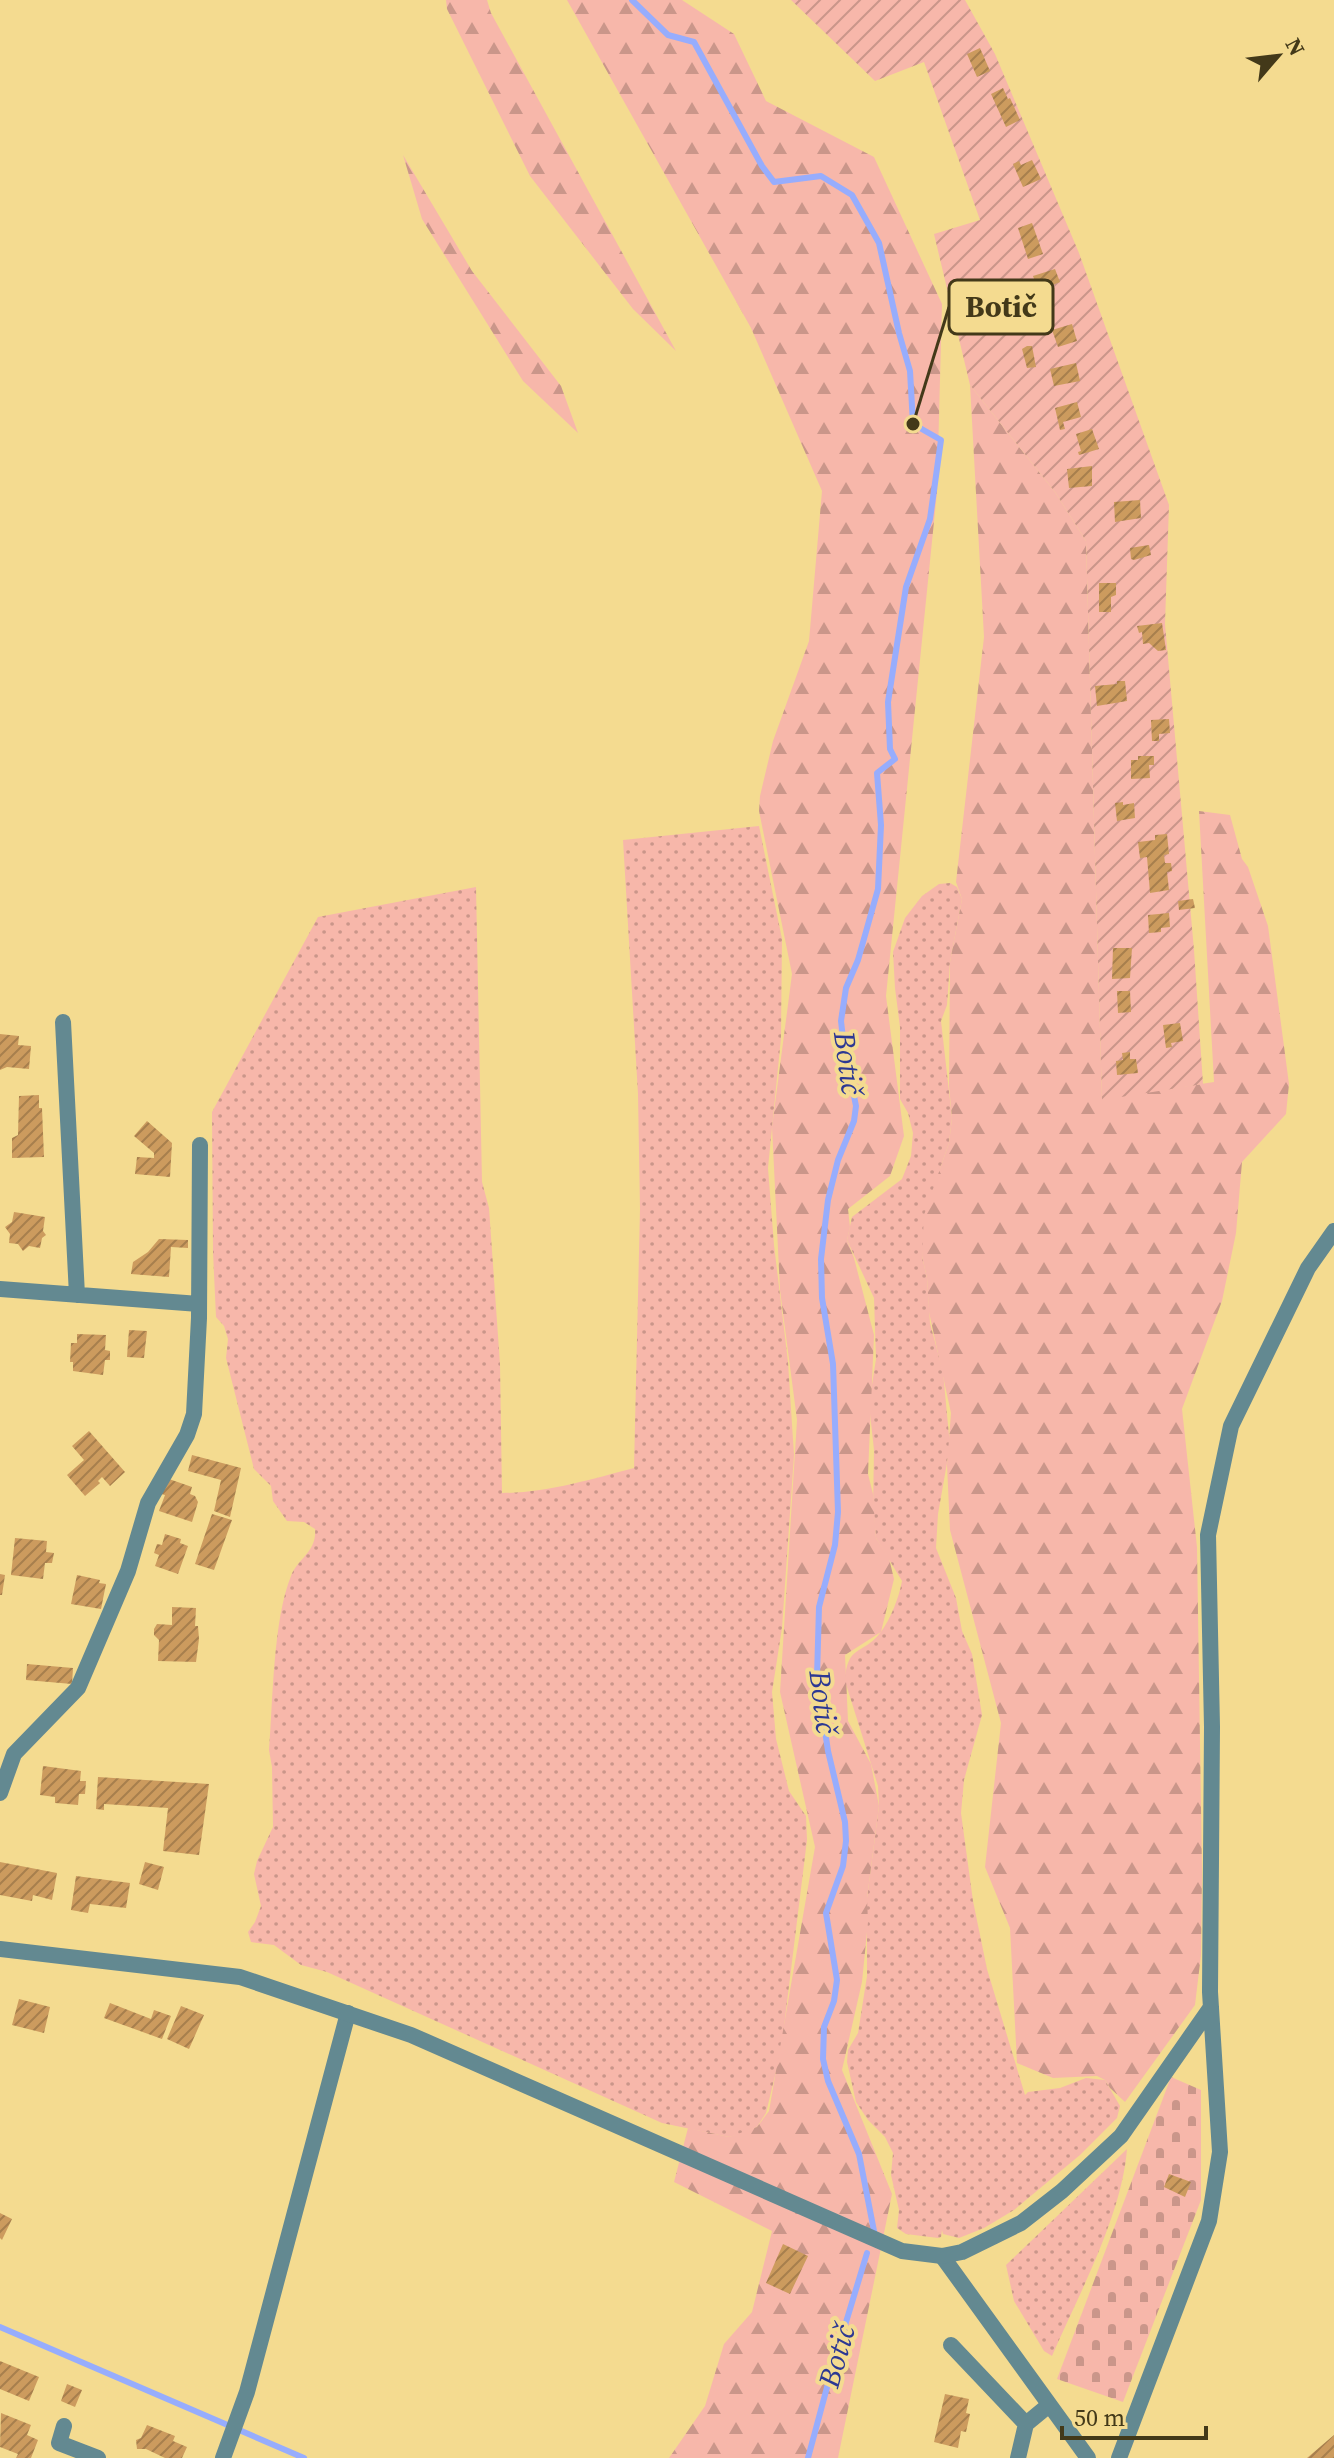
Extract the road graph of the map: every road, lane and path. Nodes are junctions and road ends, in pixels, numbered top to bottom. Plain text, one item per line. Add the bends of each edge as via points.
1 (63, 1022) dead end
2 (200, 1145) dead end
3 (1334, 1231) edge
4 (0, 1289) edge
5 (77, 1295) junction
6 (199, 1304) junction
7 (0, 1793) edge
8 (0, 1949) edge
9 (1211, 2007) junction
10 (348, 2013) junction
11 (942, 2256) junction
12 (951, 2345) dead end
13 (1049, 2405) junction
14 (1026, 2424) junction
15 (64, 2426) dead end
16 (223, 2456) edge
17 (98, 2458) edge
18 (1018, 2458) edge
19 (1088, 2458) edge
20 (1119, 2458) edge

1 - 5 street
2 - 6 street
3 - 9 street via 1308,1268 1231,1426 1208,1535
4 - 5 street
5 - 6 street
6 - 7 street via 194,1414 187,1435 148,1503 128,1571 78,1688 14,1754
8 - 10 street via 240,1977
9 - 11 street via 1121,2136 1062,2191 1021,2223 979,2245
9 - 20 street via 1220,2152 1209,2221
10 - 11 street via 411,2035 902,2251
10 - 16 street via 247,2392
11 - 13 street
12 - 14 street
13 - 14 street
13 - 19 street
14 - 18 street
15 - 17 street via 59,2443

